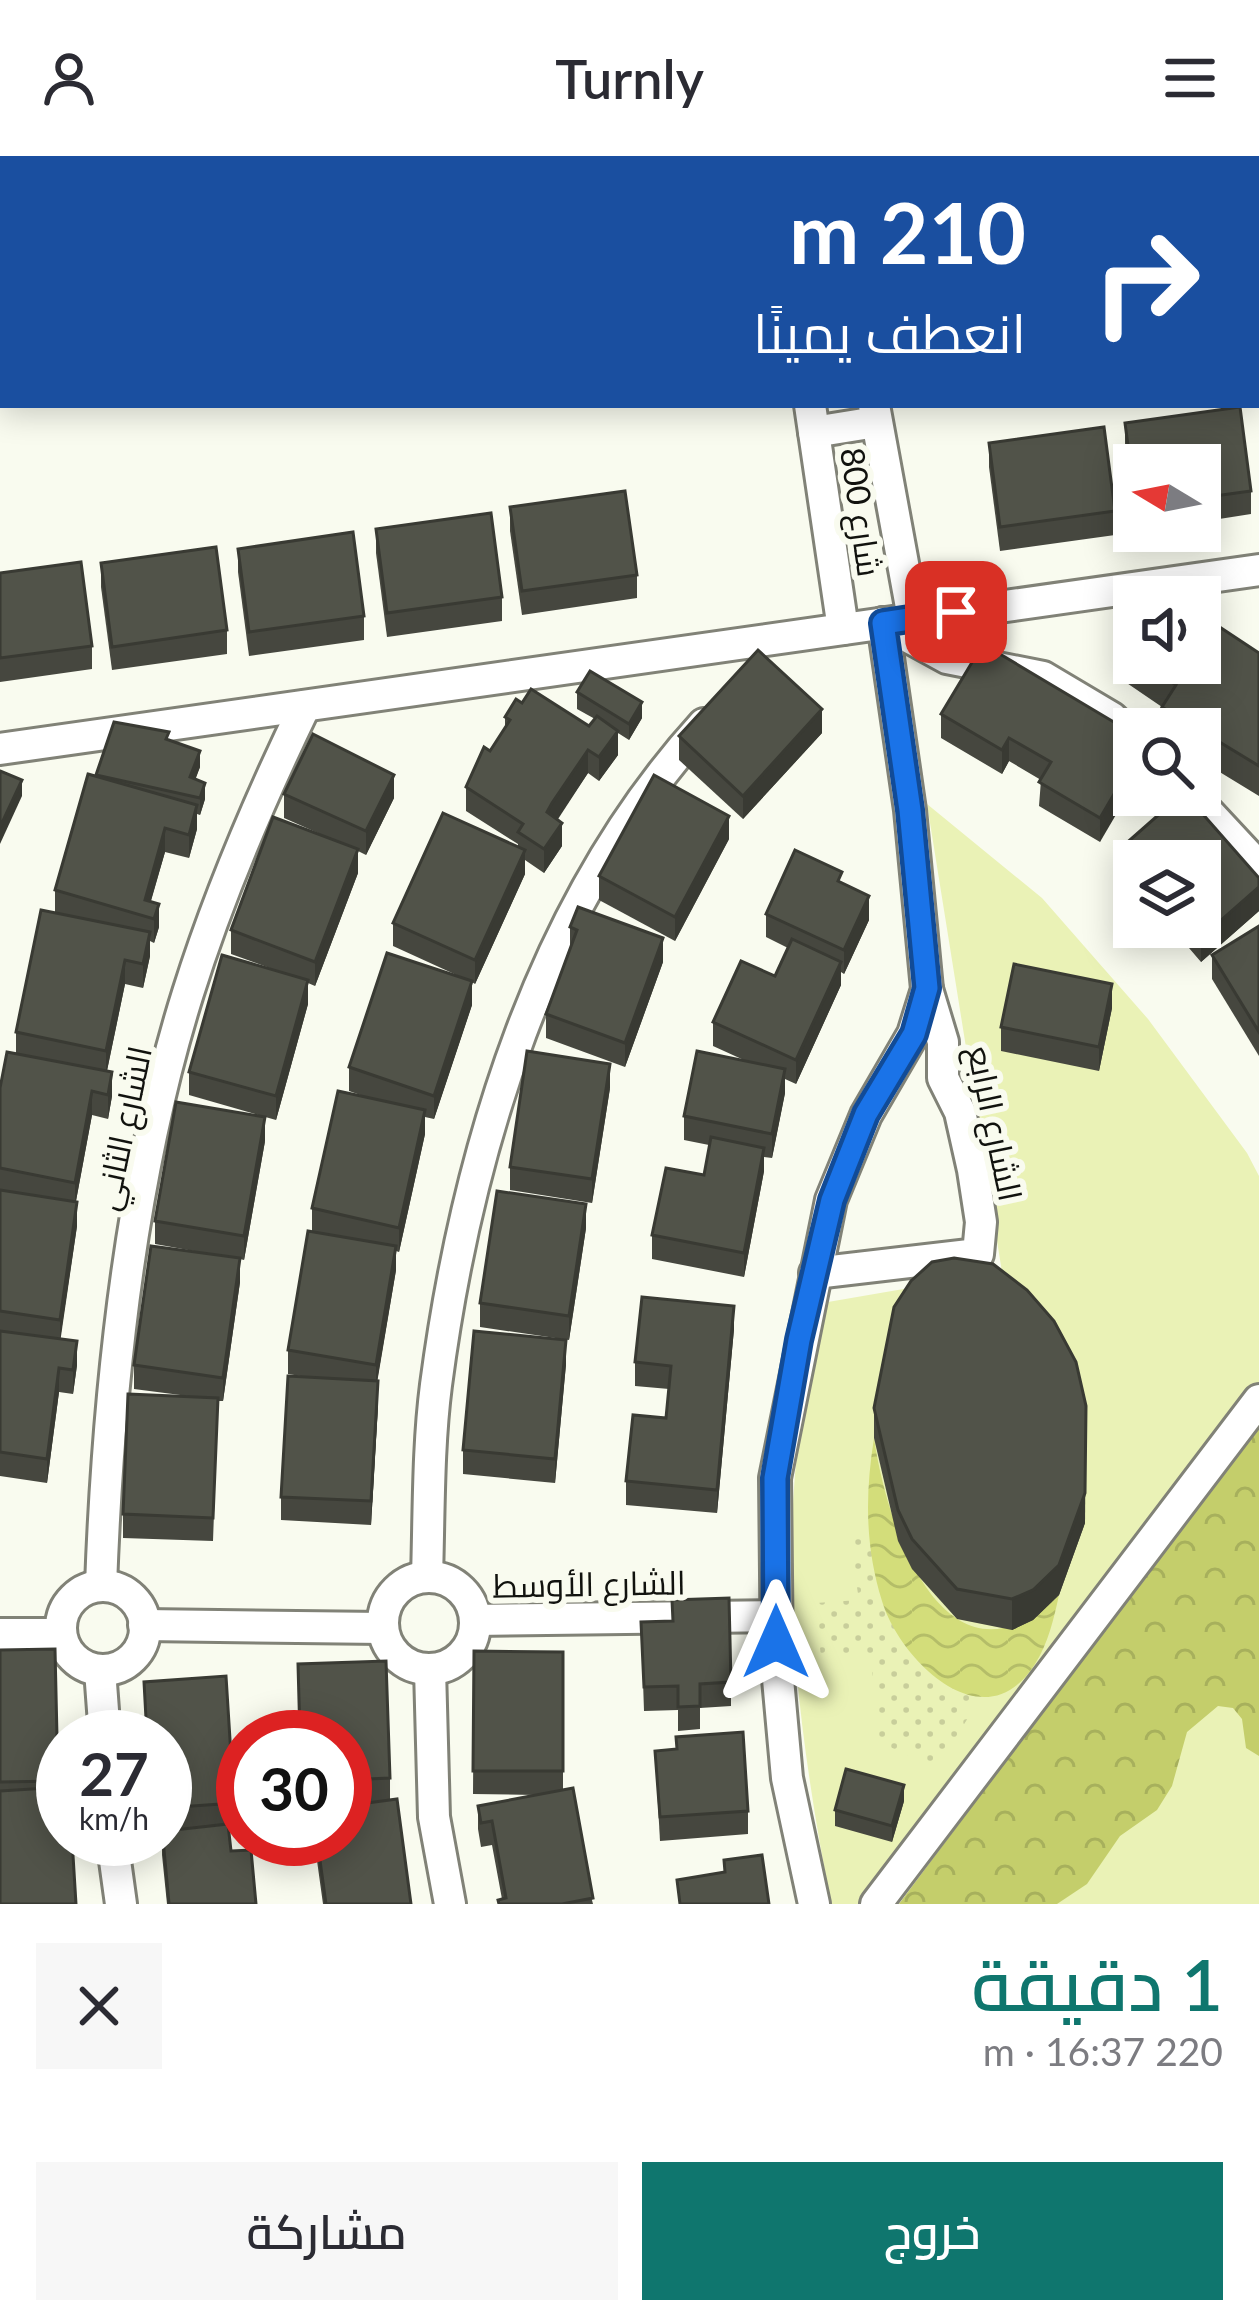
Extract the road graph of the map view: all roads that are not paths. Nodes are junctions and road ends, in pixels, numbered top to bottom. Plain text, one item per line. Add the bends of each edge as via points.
1 (875, 413) edge
2 (812, 419) edge
3 (1259, 570) edge
4 (898, 621) junction
5 (843, 628) junction
6 (794, 636) junction
7 (761, 666) edge
8 (729, 696) edge
9 (305, 706) junction
10 (1113, 719) edge
11 (0, 749) edge
12 (1212, 816) edge
13 (1259, 867) edge
14 (927, 988) junction
15 (815, 1273) junction
16 (1259, 1400) edge
17 (427, 1576) junction
18 (101, 1586) junction
19 (776, 1616) junction
20 (475, 1620) junction
21 (144, 1625) junction
22 (382, 1628) junction
23 (0, 1634) edge
24 (61, 1634) junction
25 (430, 1669) junction
26 (100, 1670) junction
27 (102, 1710) edge
28 (116, 1866) edge
29 (121, 1904) edge
30 (450, 1904) edge
31 (814, 1904) edge
32 (876, 1904) edge

1 - 2 street
1 - 4 street, شارع 800
2 - 5 street, شارع 800
3 - 4 street
4 - 5 street
4 - 10 street via 946,658 1043,677
4 - 14 street, الشارع الرابع
5 - 6 street
6 - 7 street
6 - 9 street
8 - 17 street via 659,773 594,872 496,1104 436,1388
9 - 11 street
9 - 18 street, الشارع الثاني via 215,917 165,1087 115,1366
12 - 13 street
14 - 15 street, الشارع الرابع via 914,1034 866,1114 840,1179
14 - 15 street, الشارع الرابع via 973,1170 978,1254
15 - 19 street, الشارع الرابع via 775,1478
16 - 32 street
17 - 20 street via 463,1591
17 - 22 street via 394,1593
18 - 21 street via 128,1594
18 - 24 street via 70,1600
19 - 20 street, الشارع الأوسط
19 - 31 street, الشارع الرابع via 787,1778
20 - 25 street via 463,1654
21 - 22 street
21 - 26 street via 132,1658
22 - 25 street via 395,1655
23 - 24 street
24 - 26 street via 77,1661
25 - 30 street via 434,1816
26 - 27 street
28 - 29 street

